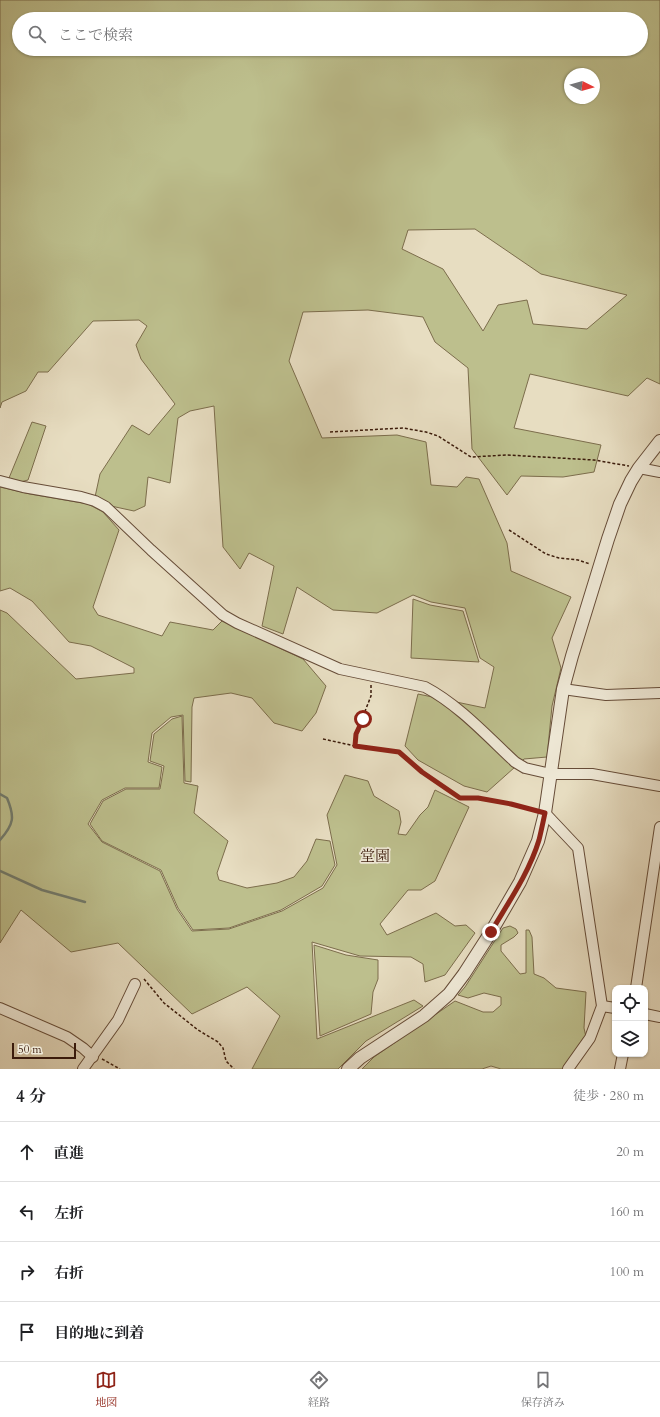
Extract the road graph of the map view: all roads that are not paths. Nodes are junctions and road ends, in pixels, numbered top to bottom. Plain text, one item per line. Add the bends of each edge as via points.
1 (660, 441) edge
2 (639, 468) junction
3 (660, 472) edge
4 (0, 481) edge
5 (563, 689) junction
6 (660, 693) edge
7 (550, 774) junction
8 (660, 786) edge
9 (545, 813) junction
10 (660, 827) edge
11 (135, 984) road end
12 (636, 985) edge
13 (602, 1006) junction
14 (0, 1008) edge
15 (612, 1008) edge
16 (648, 1015) edge
17 (660, 1017) edge
18 (94, 1056) junction
19 (622, 1057) edge
20 (83, 1069) edge
21 (348, 1069) edge
22 (568, 1069) edge
23 (620, 1069) edge

1 - 2 street
2 - 3 street
2 - 5 street via 620,504
4 - 7 street via 95,501 106,507 228,618 340,669 425,687 462,714 515,762 525,768
5 - 6 street via 606,695
5 - 7 street
7 - 8 street via 592,774
7 - 9 street
9 - 13 street via 578,848
9 - 21 street via 538,841 520,882 491,932 456,984 437,1006 360,1058
10 - 12 street
11 - 18 street via 118,1020
13 - 15 street
13 - 22 street via 590,1038
14 - 18 street via 67,1037
16 - 17 street
18 - 20 street
19 - 23 street

